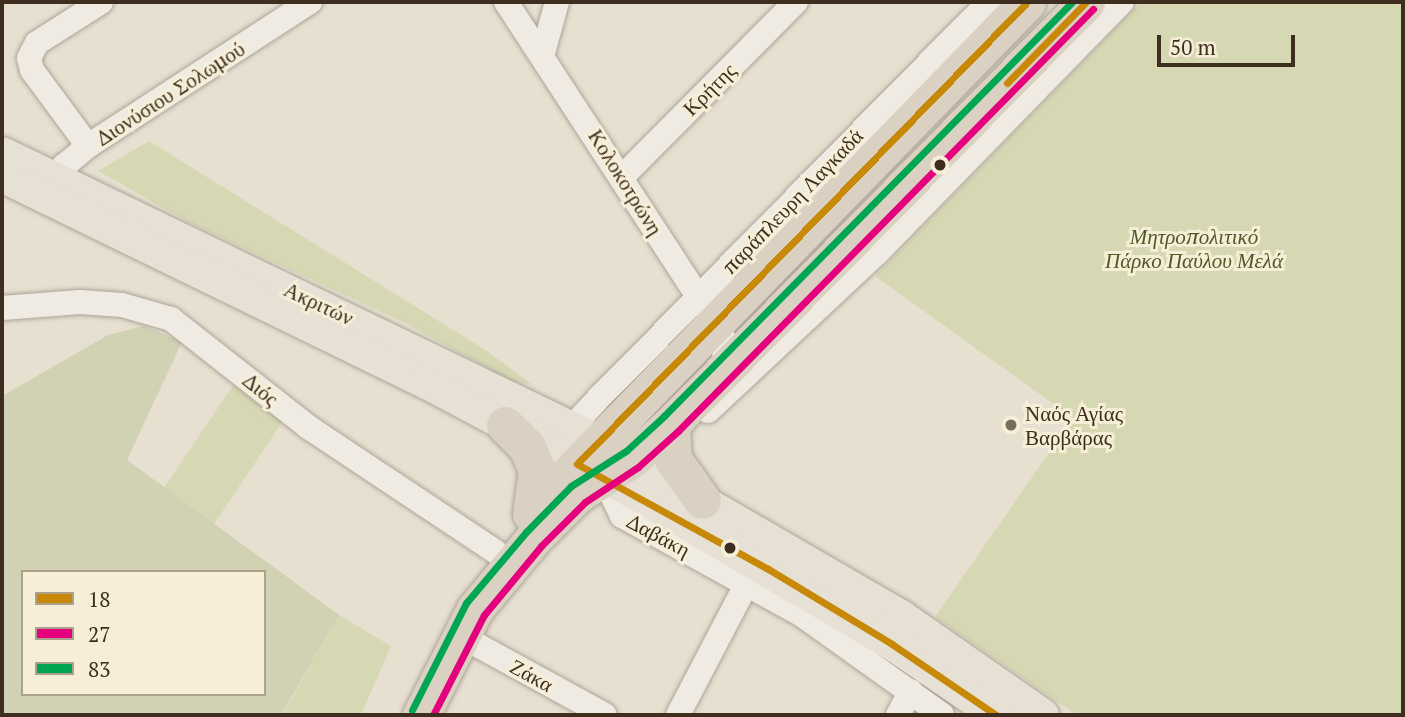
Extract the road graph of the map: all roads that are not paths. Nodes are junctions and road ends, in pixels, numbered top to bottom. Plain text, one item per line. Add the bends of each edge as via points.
1 (101, 2) edge
2 (310, 2) edge
3 (506, 2) edge
4 (557, 2) edge
5 (796, 2) edge
6 (989, 2) edge
7 (1027, 2) edge
8 (1087, 2) edge
9 (1122, 2) edge
10 (542, 53) junction
11 (88, 146) junction
12 (2, 153) edge
13 (2, 176) edge
14 (622, 177) junction
15 (51, 189) junction
16 (2, 308) edge
17 (706, 310) junction
18 (726, 370) junction
19 (671, 424) junction
20 (505, 425) junction
21 (596, 454) junction
22 (702, 499) junction
23 (530, 514) junction
24 (496, 552) junction
25 (747, 583) junction
26 (459, 635) junction
27 (911, 691) junction
28 (398, 715) edge
29 (421, 715) edge
30 (605, 715) edge
31 (678, 715) edge
32 (898, 715) edge
33 (942, 715) edge
34 (996, 715) edge
35 (1043, 715) edge

1 - 11 street via 37,43 29,58 32,70
2 - 11 street, Διονύσιου Σολωμού
3 - 10 street, Κολοκοτρώνη
4 - 10 street
5 - 14 street, Κρήτης
6 - 17 street, παράπλευρη Λαγκαδά
7 - 17 highway
8 - 18 highway
9 - 19 street via 877,253 693,426
10 - 14 street, Κολοκοτρώνη
11 - 15 street, Διονύσιου Σολωμού
12 - 15 main road, Ακριτών
13 - 15 main road, Ακριτών
14 - 17 street, Κολοκοτρώνη
15 - 20 main road, Ακριτών
15 - 21 main road, Ακριτών
16 - 24 street, Διός via 80,302 138,308 171,319 308,427
17 - 18 street, Κολοκοτρώνη via 723,338
17 - 21 highway
17 - 21 street, παράπλευρη Λαγκαδά via 596,401
18 - 19 highway
19 - 21 highway
19 - 22 highway via 673,459
20 - 21 main road, Ακριτών
20 - 23 highway via 527,447 537,470
21 - 22 main road
21 - 23 highway
21 - 25 street, Δαβάκη via 622,516
21 - 26 highway via 568,503 511,564
21 - 34 main road, Δαβάκη
22 - 35 main road via 901,616
23 - 24 highway
24 - 28 highway via 440,629
25 - 27 street, Δαβάκη via 813,622
25 - 31 street
26 - 29 highway
26 - 30 street, Ζάκα
27 - 32 street
27 - 33 street, Δαβάκη

